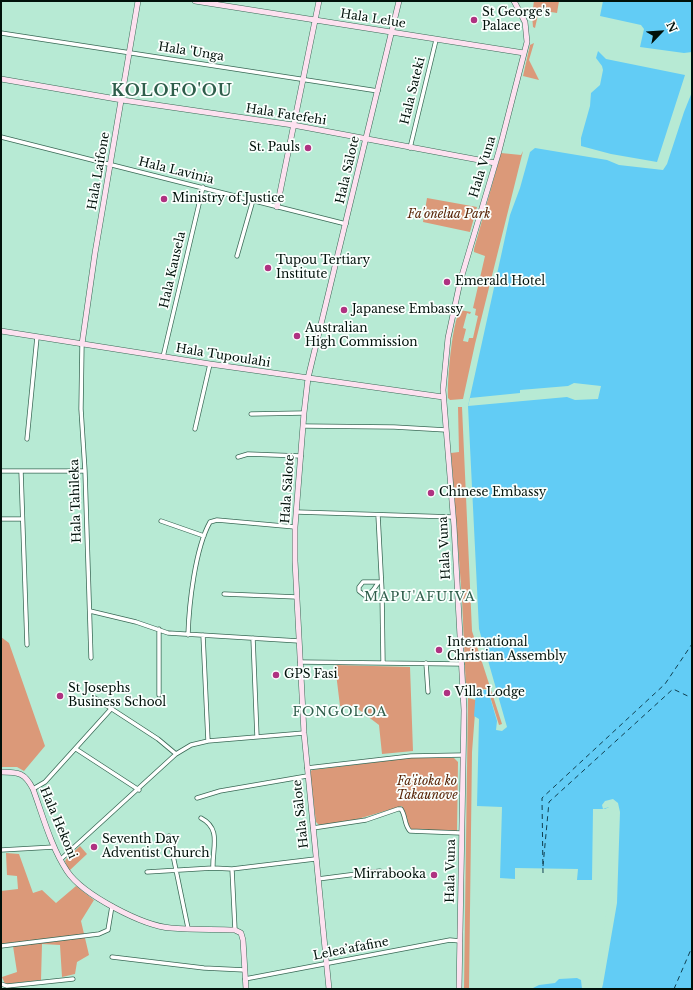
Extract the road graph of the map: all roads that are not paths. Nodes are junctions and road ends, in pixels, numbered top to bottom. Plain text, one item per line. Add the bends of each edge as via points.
1 (138, 1) edge
2 (195, 1) edge
3 (319, 1) edge
4 (400, 1) edge
5 (514, 1) edge
6 (315, 20) junction
7 (392, 32) junction
8 (1, 33) edge
9 (436, 40) junction
10 (129, 52) junction
11 (524, 53) junction
12 (1, 79) edge
13 (303, 80) junction
14 (378, 91) junction
15 (122, 100) junction
16 (293, 125) junction
17 (1, 137) edge
18 (366, 139) junction
19 (410, 148) junction
20 (495, 163) junction
21 (110, 165) junction
22 (203, 187) junction
23 (253, 200) junction
24 (277, 207) junction
25 (346, 224) junction
26 (237, 256) dead end
27 (1, 331) edge
28 (37, 337) junction
29 (82, 344) junction
30 (163, 357) junction
31 (210, 364) junction
32 (308, 378) junction
33 (443, 397) junction
34 (304, 413) junction
35 (250, 414) dead end
36 (303, 426) junction
37 (196, 430) dead end
38 (446, 430) junction
39 (27, 440) dead end
40 (301, 456) junction
41 (238, 457) dead end
42 (1, 471) edge
43 (21, 471) junction
44 (86, 472) junction
45 (297, 512) junction
46 (378, 515) junction
47 (453, 517) junction
48 (1, 519) edge
49 (22, 519) junction
50 (161, 521) dead end
51 (295, 527) junction
52 (204, 536) junction
53 (380, 582) junction
54 (224, 594) dead end
55 (297, 597) junction
56 (90, 611) junction
57 (158, 629) junction
58 (188, 635) junction
59 (203, 636) junction
60 (253, 638) junction
61 (299, 641) junction
62 (27, 645) dead end
63 (91, 658) dead end
64 (300, 662) junction
65 (382, 662) junction
66 (426, 663) junction
67 (462, 664) junction
68 (428, 692) dead end
69 (159, 694) dead end
70 (95, 698) dead end
71 (111, 709) junction
72 (304, 733) junction
73 (258, 737) junction
74 (208, 741) junction
75 (76, 749) junction
76 (176, 754) junction
77 (463, 756) junction
78 (307, 768) junction
79 (1, 772) edge
80 (307, 776) junction
81 (33, 789) junction
82 (138, 790) junction
83 (196, 798) dead end
84 (201, 818) dead end
85 (313, 828) junction
86 (461, 833) junction
87 (169, 836) dead end
88 (56, 846) junction
89 (1, 850) edge
90 (61, 859) junction
91 (316, 859) junction
92 (213, 868) junction
93 (177, 869) junction
94 (232, 869) junction
95 (380, 871) dead end
96 (147, 872) dead end
97 (318, 879) junction
98 (112, 906) junction
99 (188, 928) junction
100 (235, 930) junction
101 (460, 941) junction
102 (1, 946) edge
103 (112, 957) dead end
104 (326, 964) junction
105 (245, 970) junction
106 (72, 978) dead end
107 (246, 979) junction
108 (1, 986) edge
109 (246, 989) edge
110 (329, 989) edge
111 (459, 989) edge

1 - 10 main road, Hala Laifone
2 - 6 main road, Hala Lelue
3 - 6 main road
4 - 7 main road, Hala Sālote
5 - 11 main road, Hala Vuna via 525,22 527,35
6 - 7 main road, Hala Lelue
6 - 13 main road
7 - 9 main road, Hala Lelue
7 - 14 main road, Hala Sālote
8 - 10 street, Hala 'Unga
9 - 11 main road, Hala Lelue
9 - 19 street, Hala Sateki
10 - 13 street, Hala 'Unga
10 - 15 main road, Hala Laifone
11 - 20 main road, Hala Vuna
12 - 15 main road, Hala Fatefehi
13 - 14 street, Hala 'Unga
13 - 16 main road
14 - 18 main road, Hala Sālote
15 - 16 main road, Hala Fatefehi
15 - 21 main road, Hala Laifone
16 - 18 main road, Hala Fatefehi
16 - 24 main road
17 - 21 street, Hala Lavinia
18 - 19 main road, Hala Fatefehi
18 - 25 main road, Hala Sālote
19 - 20 main road, Hala Fatefehi
20 - 33 main road, Hala Vuna via 454,305
21 - 22 street, Hala Lavinia
21 - 29 main road, Hala Laifone
22 - 23 street, Hala Lavinia
22 - 30 street, Hala Kausela
23 - 24 street, Hala Lavinia
23 - 26 street
24 - 25 street, Hala Lavinia
25 - 32 main road, Hala Sālote
27 - 28 main road, Hala Tupoulahi
28 - 29 main road, Hala Tupoulahi
28 - 39 street
29 - 30 main road, Hala Tupoulahi
29 - 44 street, Hala Tahileka via 81,408
30 - 31 main road, Hala Tupoulahi
31 - 32 main road, Hala Tupoulahi
31 - 37 street
32 - 33 main road, Hala Tupoulahi
32 - 34 main road, Hala Sālote
33 - 38 main road, Hala Vuna
34 - 35 street
34 - 36 main road, Hala Sālote
36 - 38 street
36 - 40 main road, Hala Sālote
38 - 47 main road, Hala Vuna
40 - 41 street via 248,454
40 - 45 main road, Hala Sālote
42 - 43 street
43 - 44 street
43 - 49 street
44 - 56 street, Hala Tahileka
45 - 46 street
45 - 51 main road, Hala Sālote
46 - 47 street
46 - 53 street
47 - 67 main road, Hala Vuna
48 - 49 street
49 - 62 street
50 - 52 street
51 - 52 street via 218,520 210,522
51 - 55 main road, Hala Sālote
52 - 58 street via 198,558
53 - 53 street via 368,594 364,595 360,591 359,587 363,582
53 - 65 street
54 - 55 street
55 - 61 main road, Hala Sālote
56 - 57 street
56 - 63 street, Hala Tahileka
57 - 58 street
57 - 69 street
58 - 59 street
59 - 60 street
59 - 74 street
60 - 61 street
60 - 73 street
61 - 64 main road, Hala Sālote
64 - 65 street
64 - 72 main road, Hala Sālote
65 - 66 street
66 - 67 street
66 - 68 street
67 - 77 main road, Hala Vuna
70 - 71 street
71 - 75 street
71 - 76 street via 158,739
72 - 73 street
72 - 78 main road, Hala Sālote
73 - 74 street
74 - 76 street via 191,745
75 - 81 street via 45,782
75 - 82 street
76 - 82 street
77 - 78 street via 411,756
77 - 86 main road, Hala Vuna
78 - 80 main road, Hala Sālote
79 - 81 main road, Hala Hekoni via 22,774
80 - 83 street
80 - 85 main road, Hala Sālote
81 - 88 main road, Hala Hekoni
82 - 90 street
84 - 92 street via 214,829
85 - 86 street via 366,820 401,809 410,831
85 - 91 main road, Hala Sālote
86 - 101 main road, Hala Vuna
87 - 93 street
88 - 89 street
88 - 90 main road, Hala Hekoni
90 - 98 main road, Hala Hekoni via 77,882
91 - 94 street
91 - 97 main road, Hala Sālote
92 - 93 street
92 - 94 street
93 - 96 street
93 - 99 street
94 - 100 street
95 - 97 street
97 - 104 main road, Hala Sālote
98 - 99 main road, Hala Hekoni via 159,926
98 - 102 street via 106,932
99 - 100 main road, Hala Hekoni
100 - 105 main road via 243,936
101 - 104 street, Lelea’afafine via 450,940
101 - 111 main road, Hala Vuna
103 - 105 street
104 - 107 street, Lelea’afafine
104 - 110 main road, Hala Sālote
105 - 107 main road
106 - 108 street
107 - 109 main road

